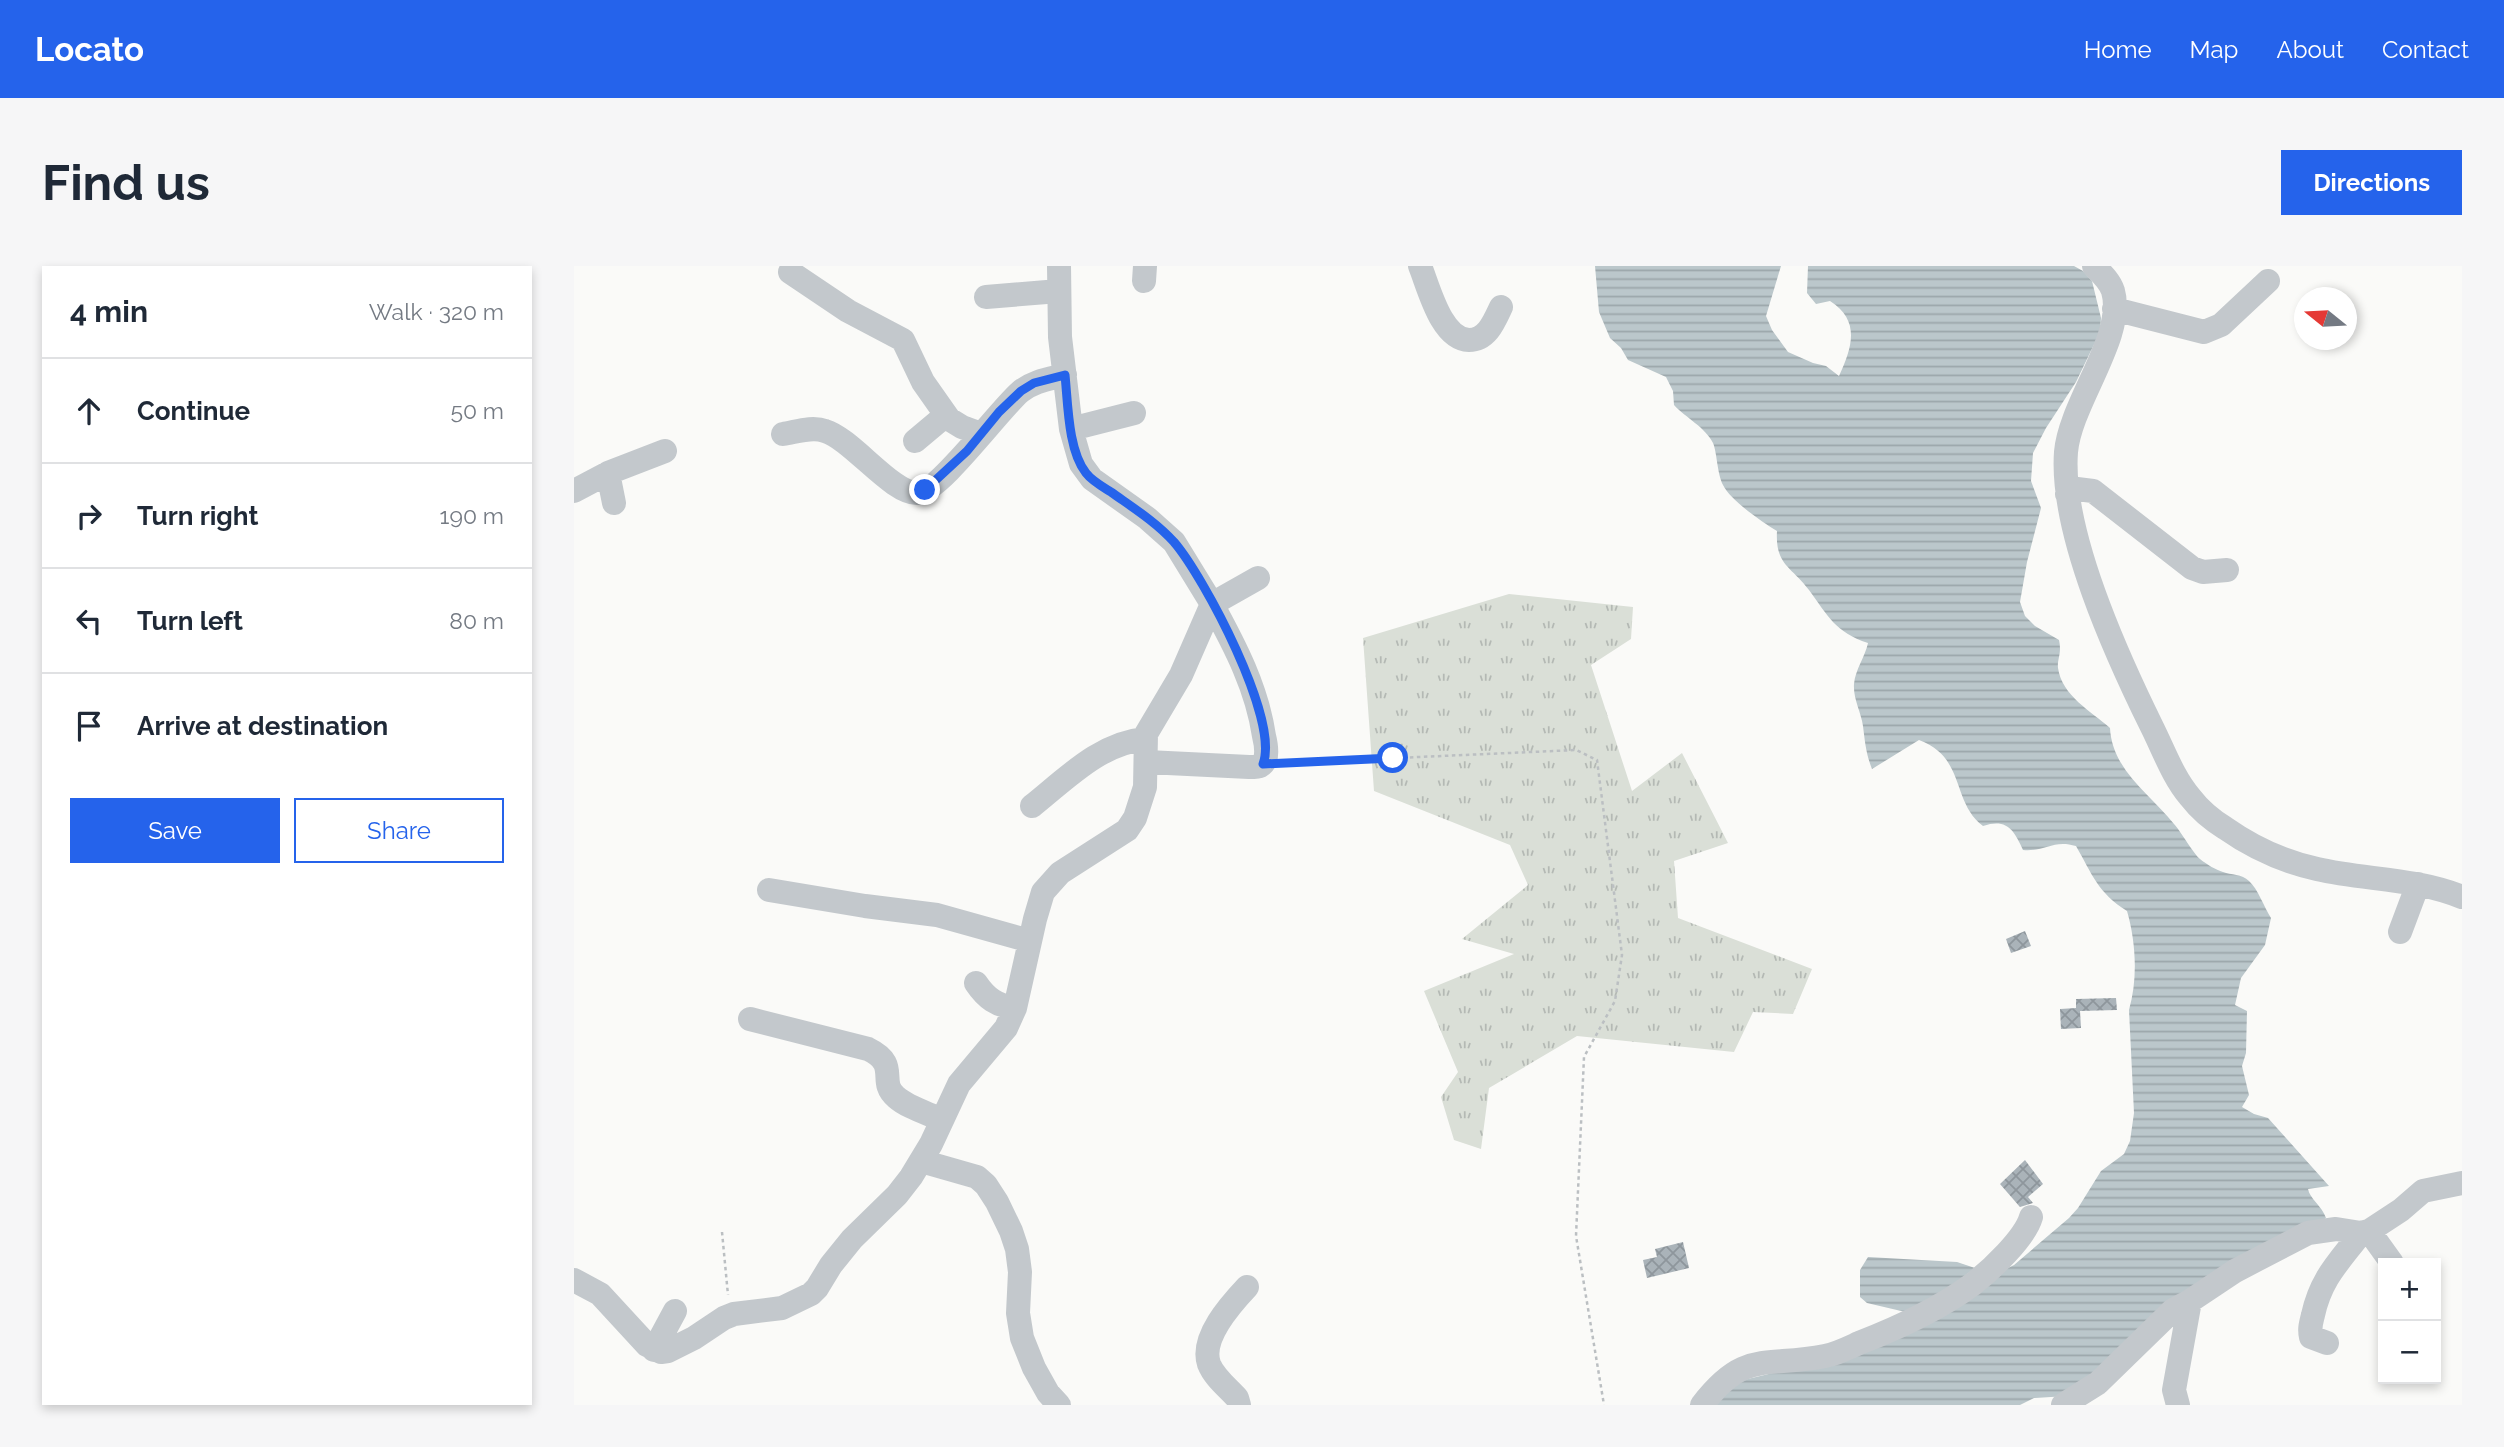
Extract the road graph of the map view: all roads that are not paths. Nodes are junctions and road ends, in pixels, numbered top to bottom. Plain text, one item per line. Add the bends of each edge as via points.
1 (1059, 266) edge
2 (1420, 266) edge
3 (2094, 266) edge
4 (790, 272) dead end
5 (2268, 281) dead end
6 (1059, 291) junction
7 (986, 297) dead end
8 (1501, 307) dead end
9 (2114, 309) junction
10 (1065, 375) junction
11 (1134, 413) dead end
12 (946, 415) junction
13 (1071, 429) junction
14 (783, 434) dead end
15 (981, 434) junction
16 (915, 441) dead end
17 (665, 451) dead end
18 (608, 473) junction
19 (574, 491) edge
20 (2067, 494) junction
21 (614, 503) dead end
22 (2227, 570) dead end
23 (1258, 578) dead end
24 (1212, 604) junction
25 (1146, 750) junction
26 (1032, 806) dead end
27 (2418, 884) junction
28 (769, 890) dead end
29 (2462, 897) edge
30 (2400, 932) dead end
31 (1030, 941) junction
32 (976, 983) dead end
33 (1015, 1008) junction
34 (750, 1019) dead end
35 (940, 1119) junction
36 (921, 1161) junction
37 (2462, 1184) edge
38 (2031, 1217) dead end
39 (2365, 1232) junction
40 (2388, 1258) edge
41 (574, 1280) edge
42 (1247, 1287) dead end
43 (2190, 1301) junction
44 (675, 1311) dead end
45 (2327, 1343) dead end
46 (654, 1350) junction
47 (2096, 1395) edge
48 (1059, 1405) edge
49 (1239, 1405) edge
50 (1702, 1405) edge
51 (2063, 1405) edge
52 (2178, 1405) edge

1 - 6 street
2 - 8 street via 1451,334 1473,340 1484,336
3 - 9 street via 2113,292
4 - 12 street via 848,311 903,340 923,382
5 - 9 street via 2221,325 2204,332
6 - 7 street
6 - 10 street
9 - 20 street via 2108,340 2070,431
10 - 13 street
10 - 15 street via 1021,391
11 - 13 street
12 - 15 street
12 - 16 street
13 - 24 street via 1085,473 1174,542
14 - 15 street via 826,430 895,484 915,494 940,479
17 - 18 street
18 - 19 street
18 - 21 street
20 - 22 street via 2077,489 2093,491 2192,568
20 - 27 street via 2101,611 2136,694 2189,797 2227,830 2291,861
23 - 24 street
24 - 25 street via 1181,675 1154,720
24 - 25 street via 1261,711 1266,745 1263,764 1249,768
25 - 26 street via 1129,741 1106,751
25 - 31 street via 1145,787 1135,818 1126,830 1052,881 1043,892
27 - 29 street
27 - 30 street
28 - 31 street via 937,915
31 - 33 street
32 - 33 street via 993,1001
33 - 35 street via 1001,1037 959,1083
34 - 35 street via 868,1049 887,1064 888,1085 895,1097
35 - 36 street
36 - 46 street via 897,1195 852,1238 811,1294 772,1311 730,1316 668,1351
36 - 48 street via 978,1177 997,1202 1017,1249 1022,1338 1034,1368
37 - 39 street via 2423,1191
38 - 50 street via 1986,1273 1916,1318 1825,1356 1751,1365 1728,1376
39 - 40 street
39 - 43 street via 2336,1229 2308,1233 2235,1271
39 - 45 street via 2322,1284 2310,1330 2311,1337
41 - 46 street via 600,1294
42 - 49 street via 1214,1330 1208,1349 1209,1363
43 - 47 street via 2158,1322
43 - 52 street via 2174,1390
44 - 46 street
47 - 51 street

